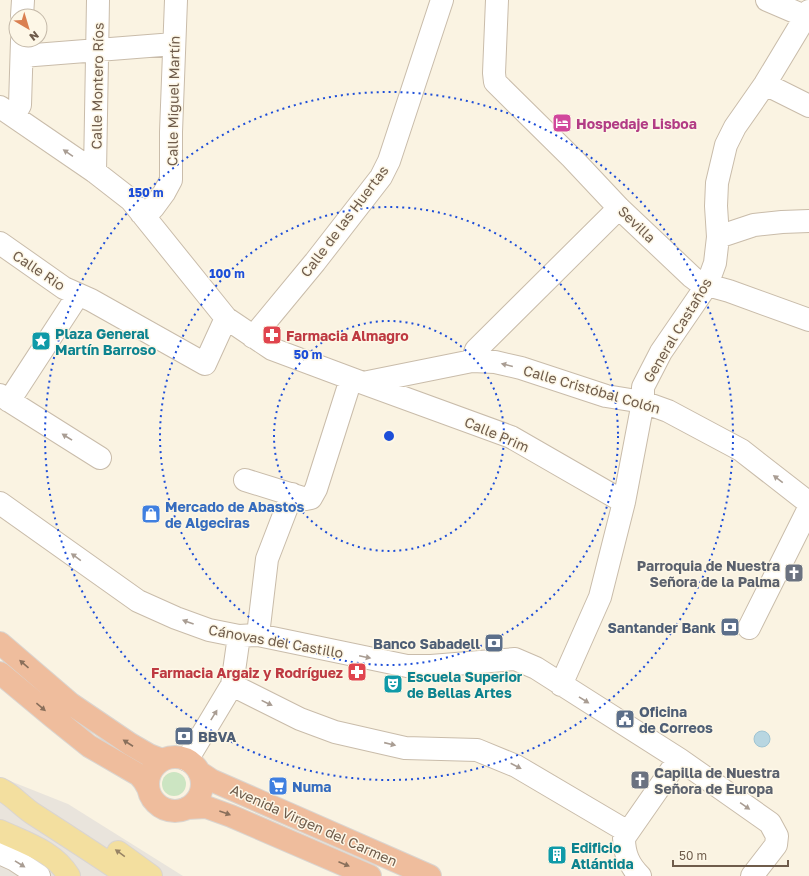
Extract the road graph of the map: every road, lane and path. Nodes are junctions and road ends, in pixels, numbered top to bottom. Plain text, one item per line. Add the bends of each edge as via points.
1 (98, 0) edge
2 (176, 0) edge
3 (442, 0) edge
4 (497, 0) edge
5 (767, 0) edge
6 (808, 15) edge
7 (174, 44) junction
8 (22, 48) edge
9 (98, 50) junction
10 (765, 84) junction
11 (809, 106) edge
12 (7, 112) edge
13 (95, 172) junction
14 (619, 208) junction
15 (141, 213) junction
16 (809, 221) edge
17 (718, 237) junction
18 (0, 243) edge
19 (707, 284) junction
20 (78, 295) junction
21 (226, 318) junction
22 (809, 320) edge
23 (253, 337) junction
24 (472, 361) junction
25 (357, 381) junction
26 (4, 398) edge
27 (643, 402) junction
28 (100, 458) dead end
29 (246, 480) dead end
30 (292, 494) junction
31 (624, 502) junction
32 (0, 503) edge
33 (809, 503) edge
34 (809, 508) edge
35 (749, 628) dead end
36 (249, 635) junction
37 (0, 643) edge
38 (0, 673) edge
39 (232, 685) junction
40 (561, 685) junction
41 (679, 759) junction
42 (162, 760) junction
43 (193, 766) junction
44 (148, 788) junction
45 (0, 789) edge
46 (0, 808) edge
47 (187, 808) junction
48 (33, 814) junction
49 (52, 825) junction
50 (0, 831) edge
51 (628, 832) junction
52 (20, 840) junction
53 (0, 853) edge
54 (39, 876) edge
55 (53, 876) edge
56 (69, 876) edge
57 (128, 876) edge
58 (151, 876) edge
59 (370, 876) edge
60 (430, 876) edge
61 (640, 876) edge
62 (752, 876) edge

1 - 9 street, Calle Montero Ríos
2 - 7 street, Calle Miguel Martín
3 - 23 street, Calle de las Huertas via 389,161 381,177
4 - 14 street, Sevilla via 495,82
5 - 6 street
6 - 10 street, General Castaños
7 - 9 street
7 - 15 street, Calle Miguel Martín via 171,180 153,208
8 - 9 street
8 - 12 street via 20,105
9 - 13 street, Calle Montero Ríos
10 - 11 street
10 - 17 street, General Castaños via 735,127 726,145 717,182
13 -> 12 street, Calle Prim
13 - 15 street, Calle Prim via 132,200
14 - 19 street, Sevilla via 692,277 700,283
14 - 24 street via 476,350
15 - 21 street, Calle Prim
16 - 17 street via 754,226
17 - 19 street, General Castaños via 715,263
18 - 20 street, Calle Rio
19 - 22 street, Sevilla
19 - 27 street, General Castaños via 661,352 643,386
20 - 21 street, Calle Rio via 205,364
20 - 26 street
21 - 23 street, Calle Prim
23 - 25 street, Calle Prim via 272,349
24 - 25 street, Calle Cristóbal Colón
27 -> 24 street, Calle Cristóbal Colón via 606,396 521,368 494,362
25 - 30 street via 315,494 306,499
25 - 31 street, Calle Prim via 511,437
28 -> 26 street
27 - 31 street, General Castaños
33 -> 27 street, Calle Cristóbal Colón via 741,450 668,411
29 - 30 street
30 - 36 street via 267,559
31 - 40 street, General Castaños via 600,597
36 -> 32 street, Cánovas del Castillo via 209,630 138,601
34 - 35 street
36 - 39 street
36 -> 40 street, Cánovas del Castillo via 407,666 515,659 536,668
42 -> 37 highway via 130,744 71,704
38 -> 44 highway via 89,746 139,775
43 -> 39 street
39 -> 51 street via 300,719 335,732 405,748 477,750 516,766
40 -> 41 street
41 - 51 street
41 -> 62 street via 770,823 777,836 776,845
42 - 43 highway via 179,758
42 - 44 highway via 151,772
43 - 47 highway via 201,780 201,788 194,803
43 - 60 highway, Avenida Virgen del Carmen via 211,780
44 - 47 highway via 151,796 162,808 175,811
45 - 48 main road
46 - 48 main road
47 -> 59 highway, Avenida Virgen del Carmen via 206,807 231,816
48 - 49 main road
49 - 57 main road
58 -> 49 main road via 102,840
50 - 52 main road
51 - 61 street via 624,838 626,857
52 - 55 main road via 40,858
52 - 56 main road via 50,855
53 -> 54 street

